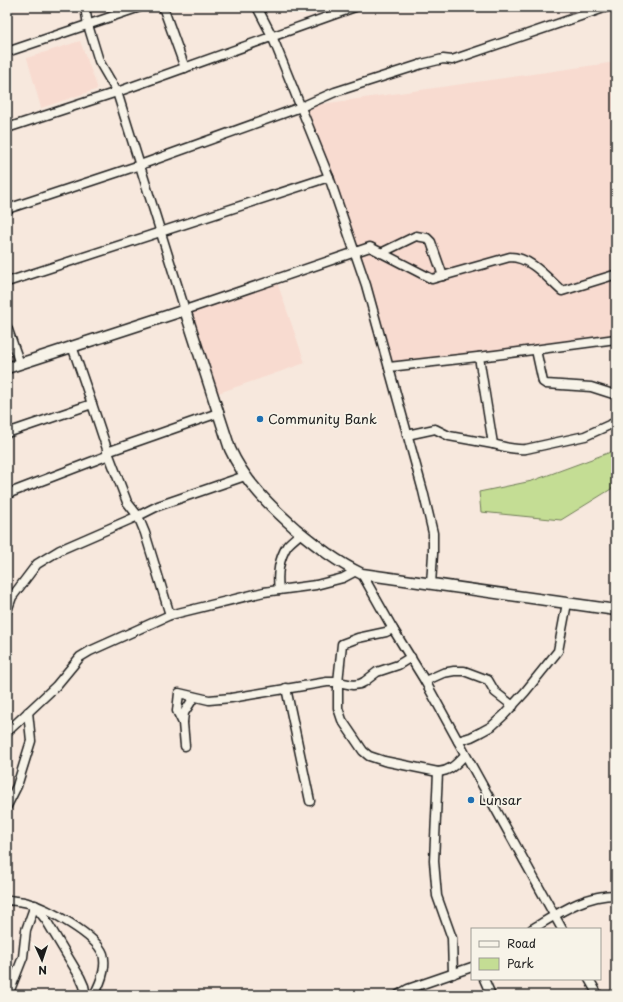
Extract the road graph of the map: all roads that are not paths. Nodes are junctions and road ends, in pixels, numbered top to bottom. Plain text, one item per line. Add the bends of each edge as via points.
1 (85, 7) edge
2 (140, 7) edge
3 (163, 7) edge
4 (257, 7) edge
5 (355, 7) edge
6 (607, 7) edge
7 (88, 26) junction
8 (272, 36) junction
9 (7, 52) edge
10 (185, 68) junction
11 (118, 92) junction
12 (301, 107) junction
13 (7, 128) edge
14 (140, 165) junction
15 (329, 177) junction
16 (7, 209) edge
17 (160, 231) junction
18 (355, 252) junction
19 (381, 253) junction
20 (614, 275) dead end
21 (443, 276) junction
22 (7, 282) edge
23 (185, 310) junction
24 (7, 327) edge
25 (616, 339) edge
26 (72, 346) junction
27 (536, 350) junction
28 (479, 357) junction
29 (20, 364) junction
30 (389, 367) junction
31 (7, 368) edge
32 (616, 395) edge
33 (92, 404) junction
34 (218, 413) junction
35 (616, 422) edge
36 (7, 433) edge
37 (407, 434) junction
38 (493, 444) junction
39 (108, 454) junction
40 (245, 476) junction
41 (7, 494) edge
42 (138, 516) junction
43 (301, 533) junction
44 (359, 573) junction
45 (431, 584) junction
46 (279, 590) junction
47 (567, 603) junction
48 (616, 610) edge
49 (7, 611) edge
50 (170, 615) junction
51 (393, 629) junction
52 (411, 657) junction
53 (425, 681) junction
54 (338, 682) junction
55 (286, 688) junction
56 (194, 697) junction
57 (513, 706) junction
58 (28, 712) junction
59 (183, 723) junction
60 (7, 732) edge
61 (458, 741) junction
62 (185, 746) dead end
63 (465, 755) junction
64 (438, 772) junction
65 (310, 801) dead end
66 (7, 806) edge
67 (616, 895) edge
68 (7, 900) edge
69 (35, 906) junction
70 (554, 915) junction
71 (534, 928) edge
72 (561, 928) edge
73 (471, 967) edge
74 (453, 974) junction
75 (484, 980) edge
76 (590, 980) edge
77 (415, 987) junction
78 (8, 995) edge
79 (86, 995) edge
80 (94, 995) edge
81 (398, 995) edge
82 (411, 995) edge
83 (491, 995) edge
84 (598, 995) edge

1 - 7 street
2 - 7 street
3 - 10 street
4 - 8 street
5 - 8 street
6 - 12 street via 452,60 443,59 422,64 342,90
7 - 9 street
7 - 11 street via 99,61
8 - 10 street
8 - 12 street
10 - 11 street
11 - 13 street
11 - 14 street
12 - 14 street
12 - 15 street
14 - 16 street
14 - 17 street
15 - 17 street
15 - 18 street
17 - 22 street
17 - 23 street
18 - 19 street via 370,247
18 - 23 street
18 - 30 street
19 - 21 street via 432,279
19 - 21 street via 421,236 431,242
20 - 21 street via 562,291 536,268 523,260 510,257
23 - 26 street
23 - 34 street
24 - 29 street
25 - 27 street
26 - 29 street
26 - 33 street
27 - 28 street
27 - 32 street via 543,382 546,384 591,387
28 - 30 street
28 - 38 street
29 - 31 street
30 - 37 street
33 - 36 street
33 - 39 street
34 - 39 street
34 - 40 street via 230,449
35 - 38 street via 585,436 526,450
37 - 38 street via 435,429 449,436
37 - 45 street via 433,533
39 - 41 street
39 - 42 street via 127,502
40 - 42 street via 158,506
40 - 43 street via 272,508
42 - 49 street via 60,550 37,564 12,597
42 - 50 street
43 - 44 street via 341,564
43 - 46 street via 287,546 280,561
44 - 45 street
44 - 46 street via 316,585
44 - 51 street
45 - 47 street
46 - 50 street
47 - 48 street
47 - 57 street via 558,651
50 - 58 street via 90,650 80,657 56,686
51 - 52 street
51 - 54 street via 342,644
52 - 53 street
52 - 54 street via 398,665 377,672 360,684
53 - 57 street via 454,670 464,671 488,680 495,692
53 - 61 street
54 - 55 street
54 - 64 street via 338,708 342,720 363,751 384,761
55 - 56 street via 232,698 209,700
55 - 65 street
56 - 59 street via 184,713
56 - 59 street via 179,693 177,711
57 - 61 street via 492,726 471,738
58 - 60 street
58 - 66 street via 31,741 17,786
59 - 62 street
61 - 63 street
63 - 64 street via 452,768
63 - 70 street
64 - 74 street via 434,868 437,896 452,938
67 - 70 street via 596,896
68 - 69 street
69 - 78 street via 26,930 22,958
69 - 79 street via 80,977
69 - 80 street via 69,922 103,953 104,970
70 - 71 street
70 - 72 street
73 - 74 street
74 - 77 street
75 - 83 street
76 - 84 street
77 - 81 street
77 - 82 street

